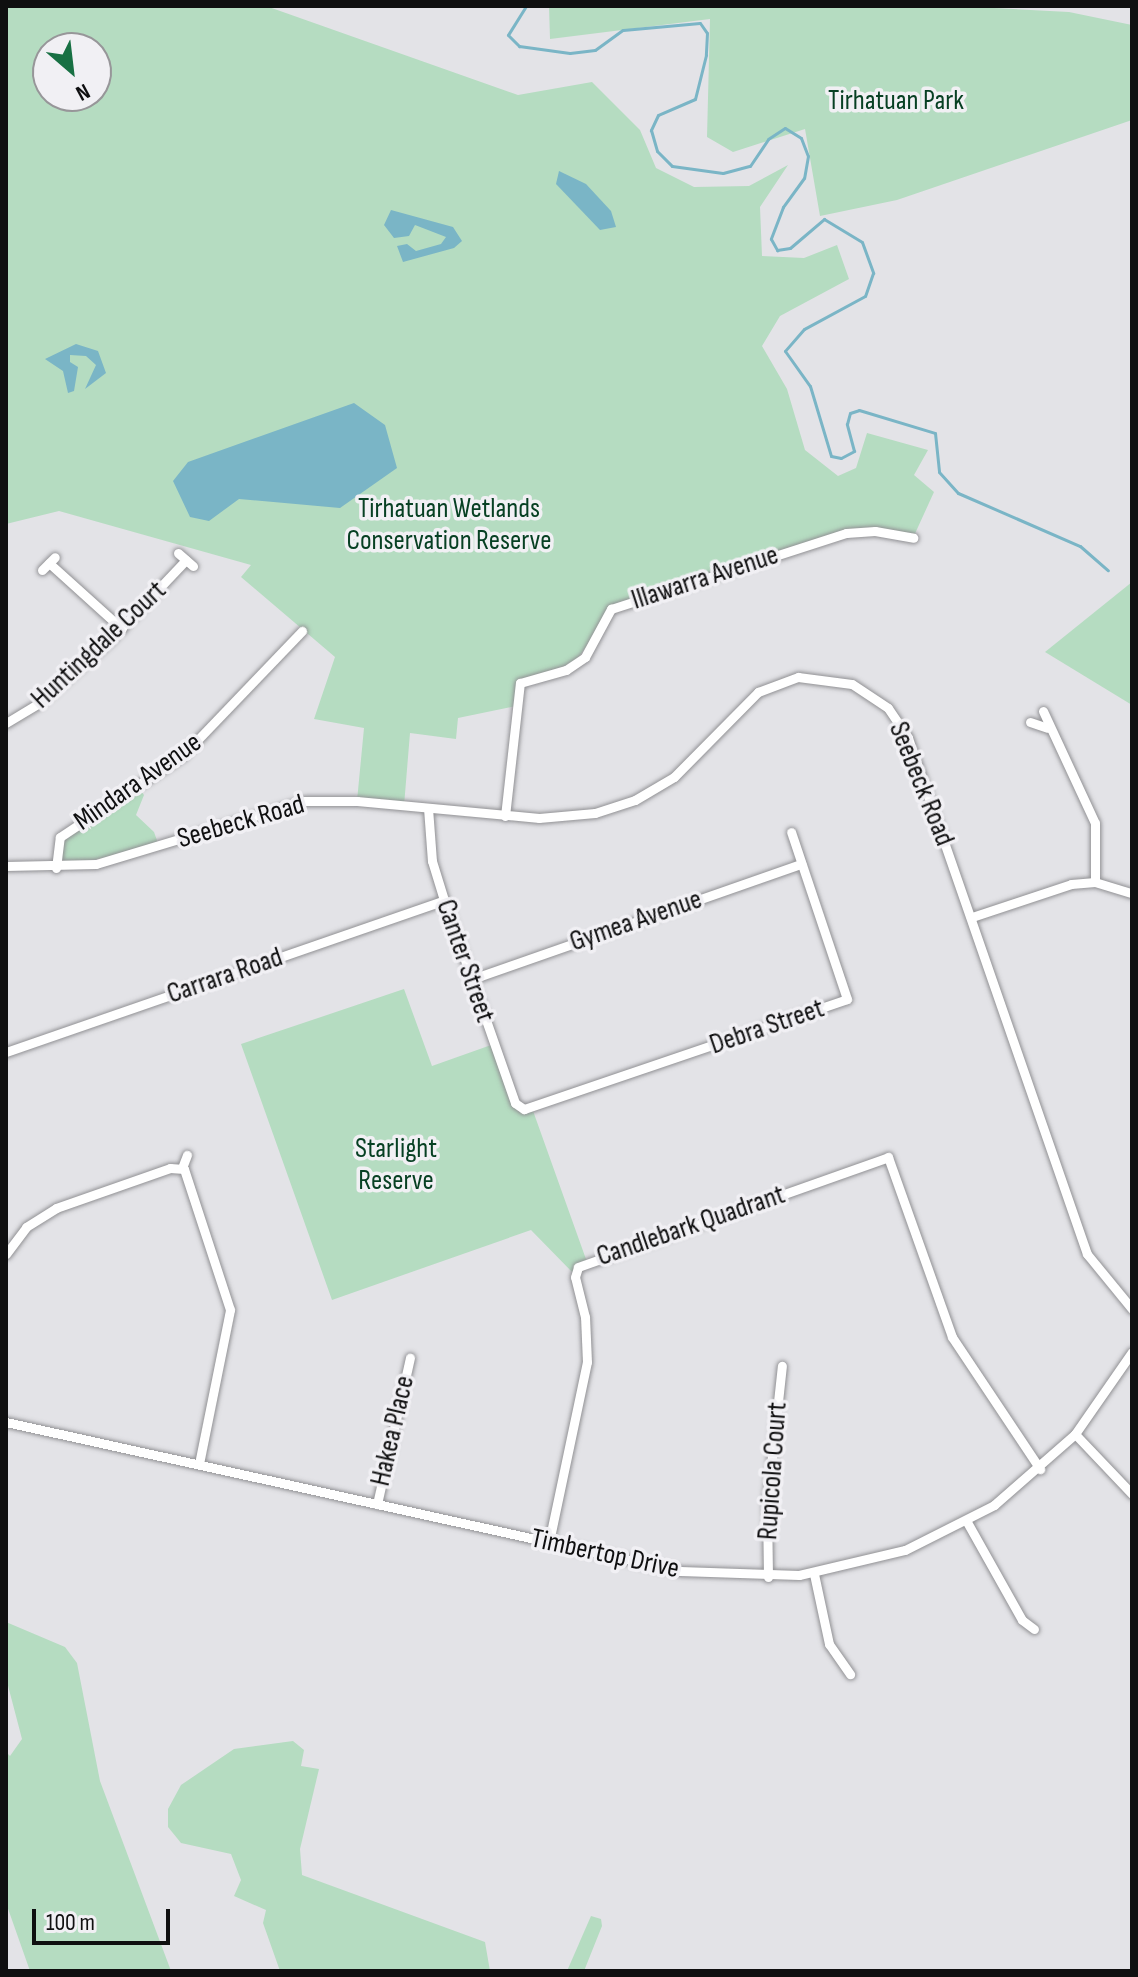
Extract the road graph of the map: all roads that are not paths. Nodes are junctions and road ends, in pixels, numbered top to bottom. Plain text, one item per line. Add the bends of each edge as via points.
1 (913, 538) dead end
2 (186, 560) dead end
3 (49, 563) dead end
4 (122, 629) junction
5 (302, 631) dead end
6 (1043, 711) dead end
7 (1030, 722) dead end
8 (6, 723) edge
9 (1047, 728) junction
10 (428, 808) junction
11 (505, 816) junction
12 (791, 832) dead end
13 (801, 864) junction
14 (6, 866) edge
15 (56, 868) junction
16 (1095, 882) junction
17 (1132, 893) edge
18 (444, 900) junction
19 (972, 917) junction
20 (472, 979) junction
21 (6, 1052) edge
22 (519, 1108) joint
23 (187, 1155) dead end
24 (182, 1168) junction
25 (6, 1254) edge
26 (1128, 1296) edge
27 (1132, 1309) edge
28 (1132, 1352) edge
29 (410, 1358) dead end
30 (782, 1366) dead end
31 (6, 1422) edge
32 (1075, 1434) junction
33 (199, 1464) junction
34 (1040, 1469) junction
35 (1132, 1494) edge
36 (377, 1504) junction
37 (967, 1522) junction
38 (549, 1542) junction
39 (814, 1574) junction
40 (768, 1577) junction
41 (1034, 1629) dead end
42 (850, 1674) dead end

1 - 11 street, Illawarra Avenue via 875,531 846,533 611,609 585,657 566,670 520,683
2 - 4 street, Huntingdale Court
3 - 4 street
4 - 8 street, Huntingdale Court via 39,703
5 - 15 street, Mindara Avenue via 189,749 60,837
6 - 9 street
7 - 9 street
9 - 16 street via 1095,823
10 - 11 street, Seebeck Road
10 - 15 street, Seebeck Road via 305,801 123,858
10 - 18 street, Canter Street via 432,861
11 - 19 street, Seebeck Road via 569,818 635,800 687,767 758,692 798,677 835,679 872,695 904,730
12 - 13 street, Debra Street
13 - 20 street, Gymea Avenue
13 - 22 street, Debra Street via 847,999
14 - 15 street, Seebeck Road
16 - 17 street
16 - 19 street via 1056,888
18 - 20 street, Canter Street
18 - 21 street, Carrara Road
19 - 26 street, Seebeck Road via 1087,1254
20 - 22 street, Canter Street
23 - 24 street
24 - 25 street via 49,1211 26,1227
24 - 33 street via 230,1310
26 - 27 street, Seebeck Road
28 - 32 street, Timbertop Drive
29 - 36 street, Hakea Place
30 - 40 street, Rupicola Court via 767,1503
31 - 33 street, Timbertop Drive
32 - 34 street, Timbertop Drive
32 - 35 street
33 - 36 street, Timbertop Drive
34 - 37 street, Timbertop Drive
34 - 38 street, Candlebark Quadrant via 952,1337 891,1153 578,1267 587,1362
36 - 38 street, Timbertop Drive
37 - 39 street, Timbertop Drive via 885,1557
37 - 41 street via 1022,1620
38 - 40 street, Timbertop Drive via 690,1572
39 - 40 street, Timbertop Drive
39 - 42 street via 829,1644

